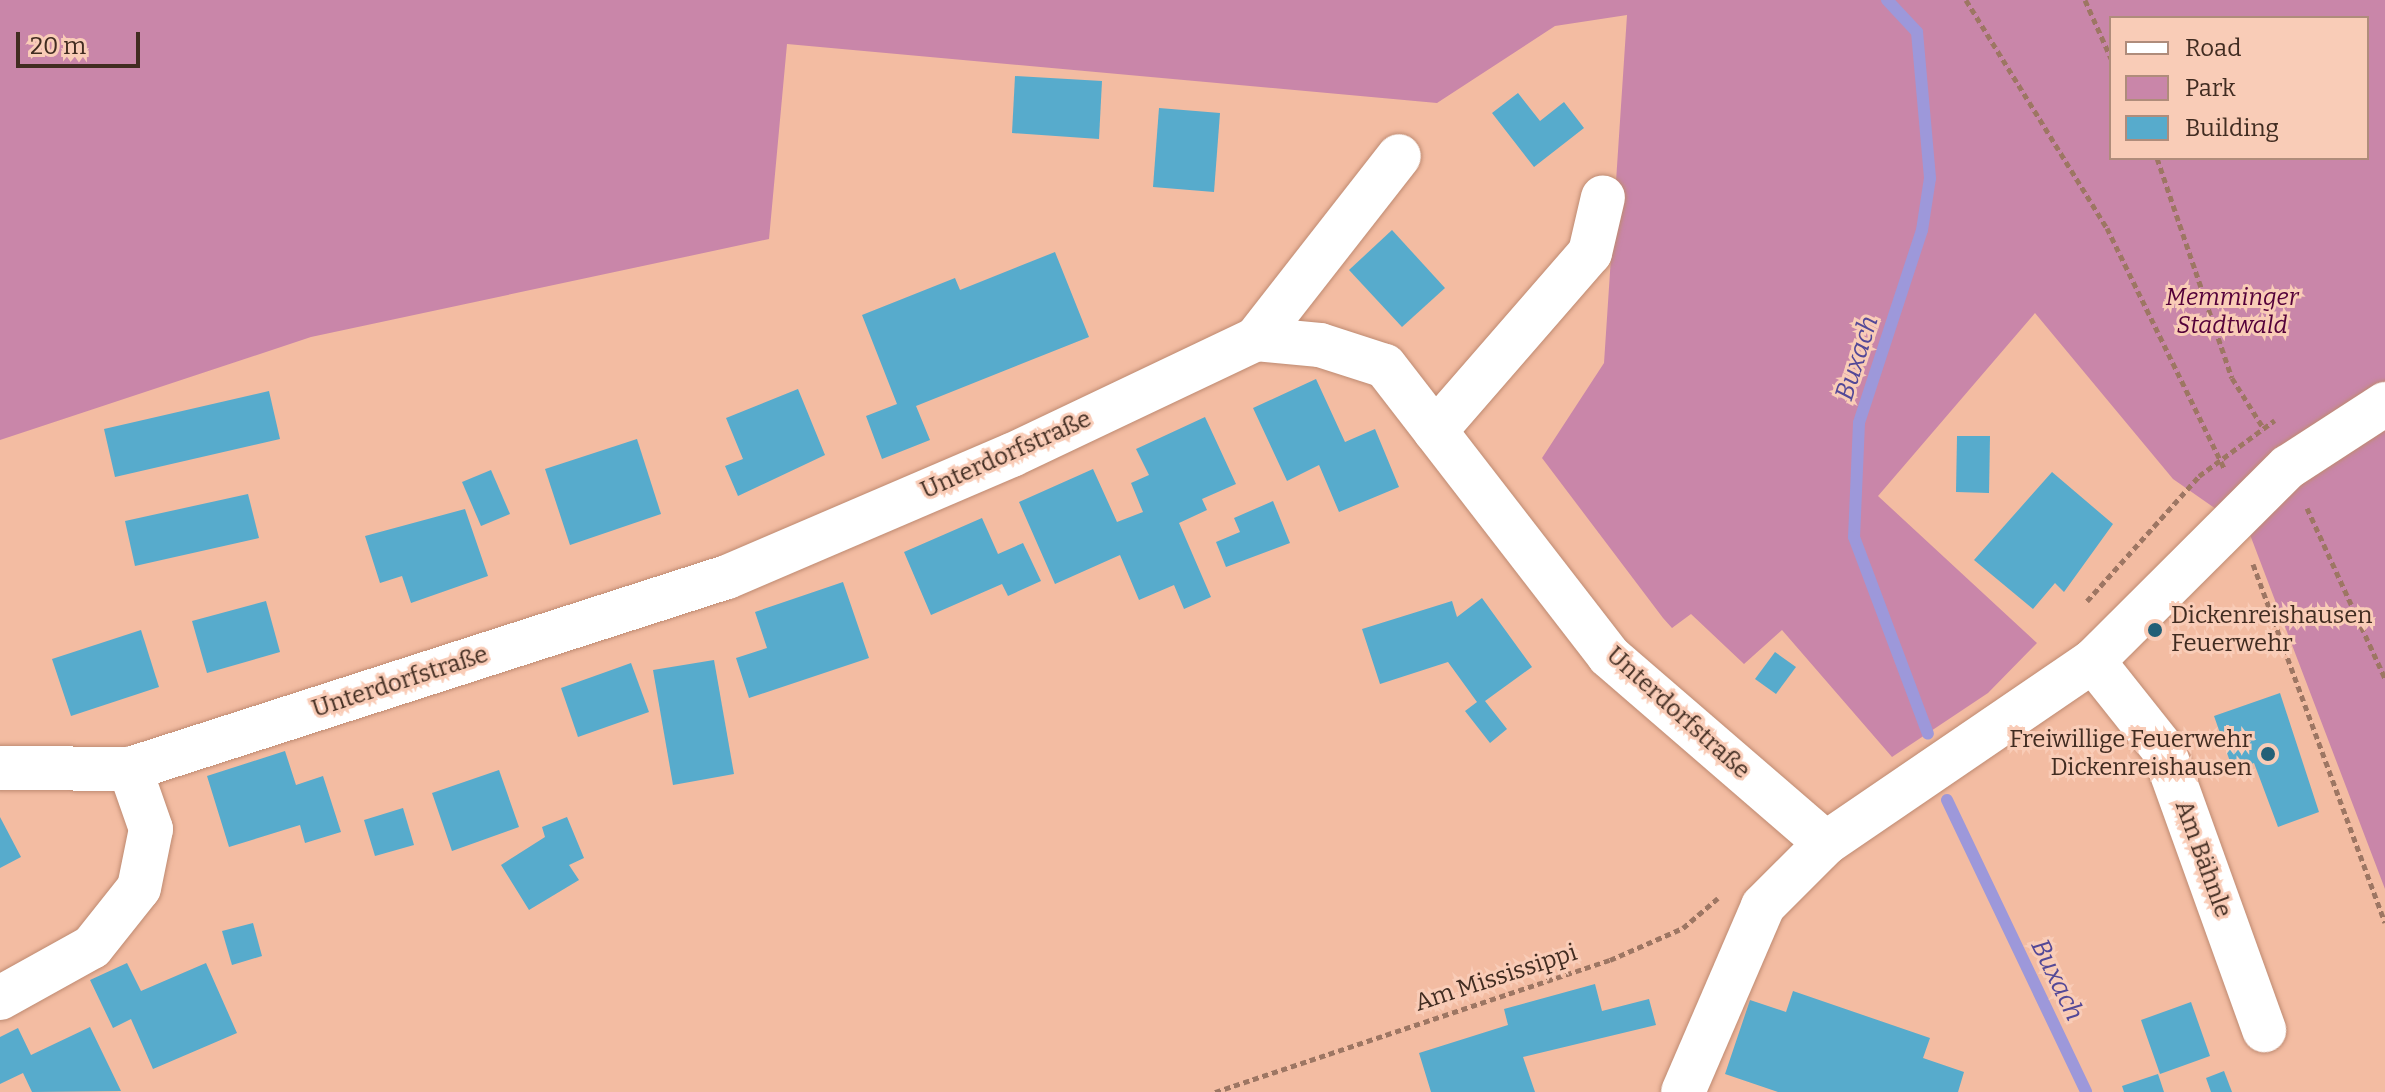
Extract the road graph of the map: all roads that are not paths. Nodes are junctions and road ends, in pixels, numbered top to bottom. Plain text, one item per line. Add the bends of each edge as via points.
1 (1399, 156) dead end
2 (1603, 197) dead end
3 (1256, 339) junction
4 (2385, 404) edge
5 (1435, 431) junction
6 (2093, 661) junction
7 (0, 768) edge
8 (130, 769) junction
9 (1826, 843) junction
10 (0, 998) edge
11 (2264, 1030) dead end
12 (1683, 1092) edge

1 - 3 street
2 - 5 street via 1590,253
3 - 5 street, Unterdorfstraße via 1320,345 1385,366
3 - 8 street, Unterdorfstraße via 1012,455 727,577
4 - 6 street via 2288,467
5 - 9 street, Unterdorfstraße via 1609,656
6 - 9 street
6 - 11 street, Am Bähnle via 2163,749
7 - 8 street, Unterdorfstraße
8 - 10 street via 151,829 139,888 92,947
9 - 12 street via 1763,906

